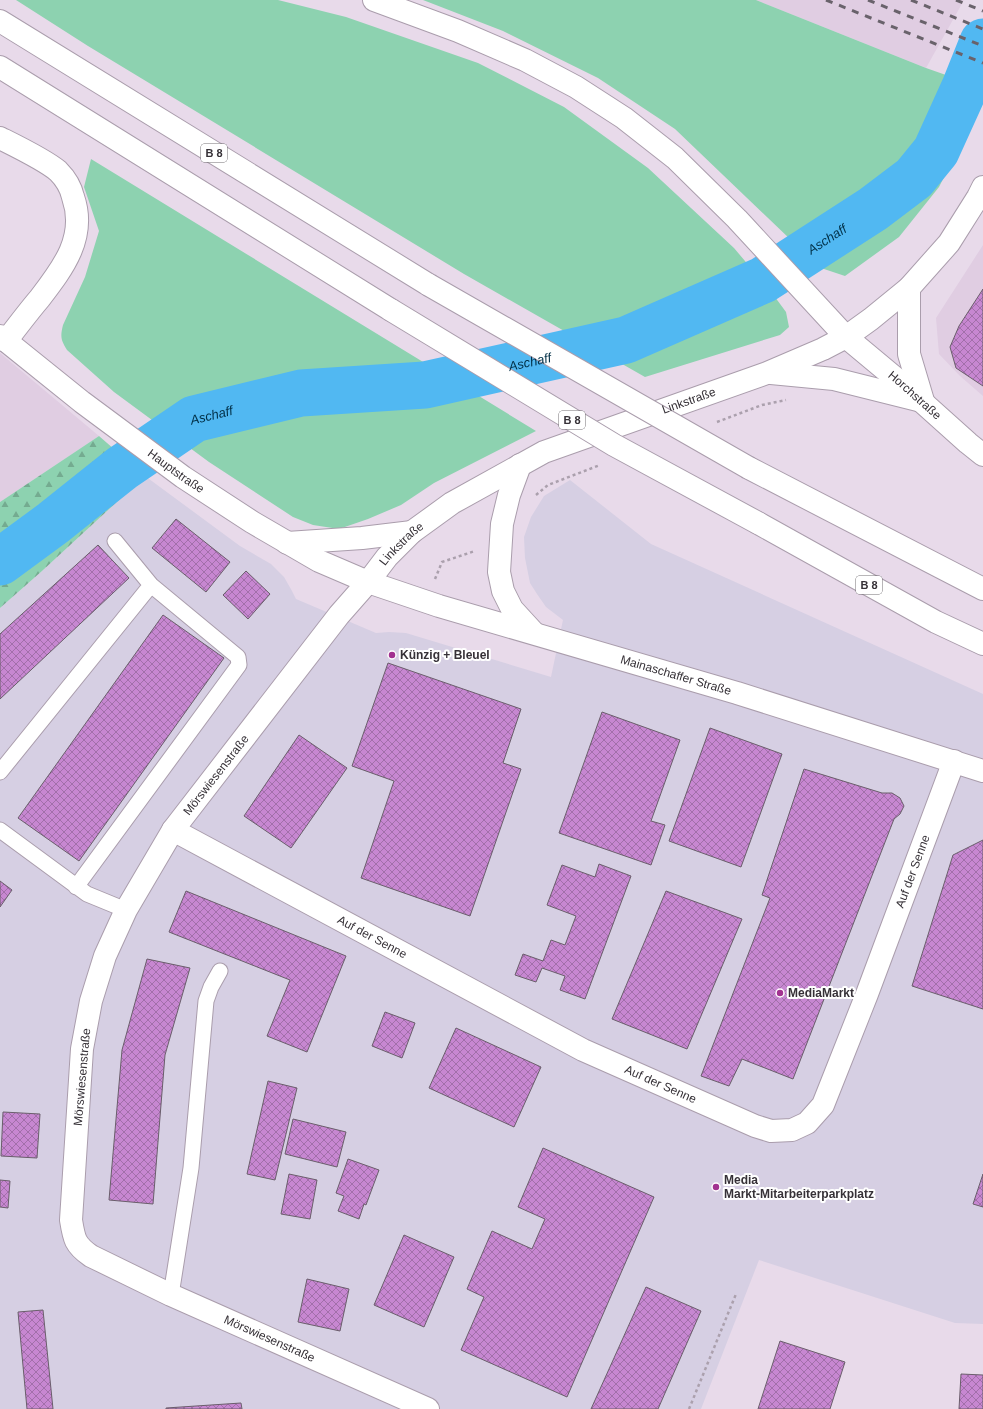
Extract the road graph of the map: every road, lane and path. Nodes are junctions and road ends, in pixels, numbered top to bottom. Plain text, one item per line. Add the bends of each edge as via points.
1 (374, 0) edge
2 (0, 21) edge
3 (0, 67) edge
4 (0, 138) edge
5 (983, 187) edge
6 (910, 288) junction
7 (846, 337) junction
8 (3, 339) edge
9 (767, 373) junction
10 (923, 402) junction
11 (983, 455) edge
12 (520, 465) junction
13 (412, 532) junction
14 (115, 541) dead end
15 (287, 543) junction
16 (368, 582) junction
17 (151, 585) junction
18 (983, 589) edge
19 (534, 633) junction
20 (983, 644) edge
21 (954, 762) junction
22 (983, 770) edge
23 (0, 772) edge
24 (0, 830) edge
25 (173, 830) junction
26 (76, 886) junction
27 (126, 910) junction
28 (220, 971) dead end
29 (736, 1294) dead end
30 (171, 1295) junction
31 (428, 1409) edge
32 (689, 1409) edge

1 - 7 main road, Horchstraße via 458,31 525,60 576,87 624,118 675,158 737,219
2 - 18 main road, B 8, bridge via 429,285 749,468
3 - 20 main road, B 8, bridge via 614,445 936,622
4 - 8 main road via 58,172 71,190 77,209 77,230 71,251 59,273
5 - 6 main road, Linkstraße via 950,243
6 - 7 main road, Linkstraße
6 - 10 main road via 909,354
7 - 9 main road, Linkstraße
7 - 10 main road, Horchstraße
8 - 15 main road, Hauptstraße via 183,477
9 - 10 main road via 834,379
9 - 12 main road, Linkstraße via 544,452
10 - 11 main road, Horchstraße
12 - 13 main road, Linkstraße via 452,503
12 - 19 main road via 502,524 500,572 503,591 512,609
13 - 15 main road
13 - 16 main road, Linkstraße via 387,557
14 - 17 lane
15 - 16 main road, Hauptstraße
16 - 19 main road, Mainaschaffer Straße via 439,606
16 - 25 main road, Mörswiesenstraße via 339,615
17 - 23 lane
17 - 26 lane via 238,657 239,665
19 - 21 main road, Mainaschaffer Straße via 730,691
21 - 22 main road, Mainaschaffer Straße
21 - 25 main road, Auf der Senne via 823,1105 807,1123 792,1130 771,1131 755,1126 583,1050
24 - 26 lane
25 - 27 main road, Mörswiesenstraße
26 - 27 lane via 87,894
27 - 30 main road, Mörswiesenstraße via 105,956 91,1001 82,1049 71,1220 73,1237 81,1250
28 - 30 lane via 206,1001 191,1168
29 - 32 path
30 - 31 main road, Mörswiesenstraße

